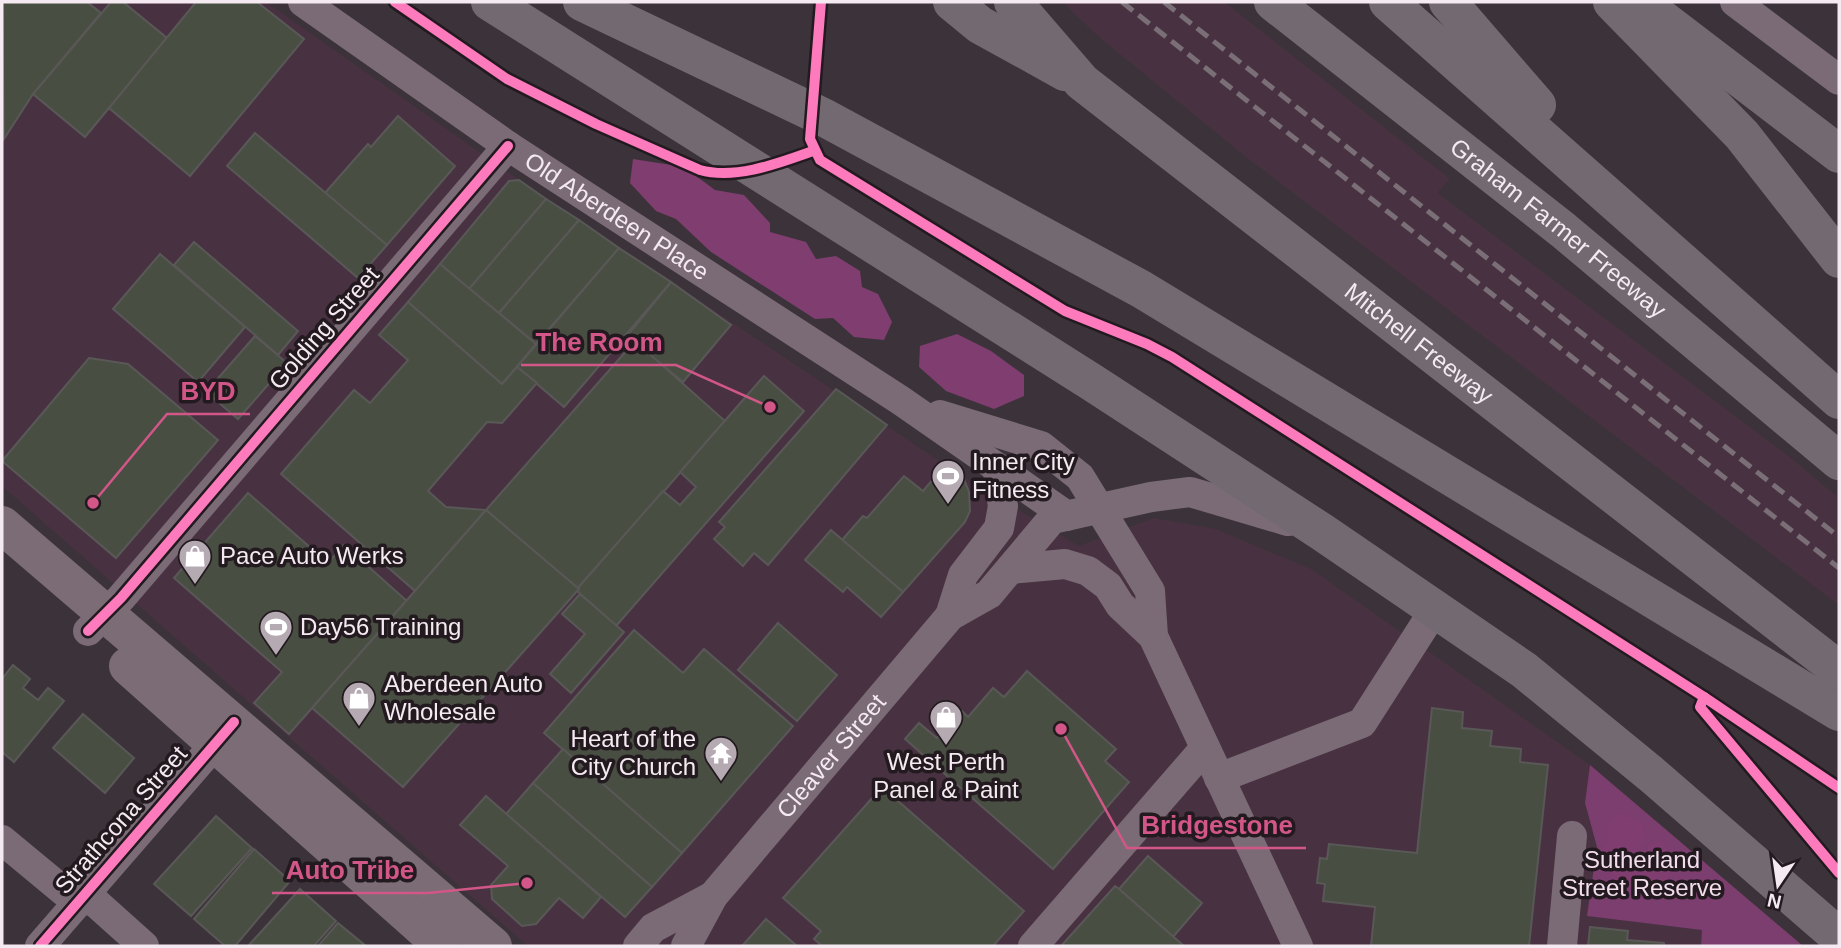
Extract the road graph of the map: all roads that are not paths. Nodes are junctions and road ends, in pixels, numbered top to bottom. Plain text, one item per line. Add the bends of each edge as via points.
1 (303, 2) edge
2 (490, 2) edge
3 (582, 2) edge
4 (952, 2) edge
5 (1013, 2) edge
6 (1273, 2) edge
7 (1388, 2) edge
8 (1448, 2) edge
9 (1612, 2) edge
10 (1640, 2) edge
11 (1735, 2) edge
12 (1839, 80) edge
13 (1082, 82) junction
14 (508, 146) junction
15 (1839, 154) edge
16 (1624, 208) junction
17 (1839, 259) edge
18 (900, 400) junction
19 (1839, 400) edge
20 (1839, 461) edge
21 (997, 467) junction
22 (1100, 509) junction
23 (1067, 516) junction
24 (2, 525) edge
25 (1322, 531) junction
26 (2, 555) edge
27 (1011, 569) junction
28 (1436, 609) junction
29 (950, 616) junction
30 (97, 623) junction
31 (1153, 635) junction
32 (1839, 670) edge
33 (1839, 712) edge
34 (225, 733) junction
35 (1205, 748) junction
36 (1219, 778) junction
37 (1572, 836) dead end
38 (2, 840) edge
39 (713, 896) junction
40 (82, 898) junction
41 (1839, 937) edge
42 (40, 946) edge
43 (144, 946) edge
44 (443, 946) edge
45 (492, 946) edge
46 (638, 946) edge
47 (686, 946) edge
48 (1033, 946) edge
49 (1298, 946) edge
50 (1562, 946) edge

1 - 14 street, Old Aberdeen Place
2 - 25 highway
3 - 33 highway via 825,118 1141,289
4 - 13 highway via 980,26
5 - 13 highway, Mitchell Freeway
6 - 20 highway, Graham Farmer Freeway via 1563,230
7 - 16 highway
8 - 16 highway
9 - 17 highway via 1742,135
10 - 15 highway
11 - 12 street
13 - 32 highway, Mitchell Freeway
14 - 18 street, Old Aberdeen Place
14 - 30 street, Golding Street
16 - 19 highway
18 - 21 street, Old Aberdeen Place
18 - 22 street, Old Aberdeen Place via 1051,451 1080,477
21 - 23 street, Old Aberdeen Place
21 - 29 street, Cleaver Street via 1003,506 999,528 963,575
22 - 23 street, Cleaver Street
22 - 25 street, Cleaver Street via 1190,492
22 - 31 street, Old Aberdeen Place via 1150,592
23 - 27 street, Cleaver Street via 1052,519
24 - 30 main road
25 - 28 highway
26 - 30 main road
27 - 29 street, Cleaver Street via 989,594
27 - 31 street via 1065,565 1088,571
28 - 36 street via 1362,723
28 - 41 highway via 1534,678
29 - 39 street, Cleaver Street
30 - 34 main road
31 - 35 street
34 - 40 street, Strathcona Street
34 - 44 main road
34 - 45 main road
35 - 36 street
35 - 48 street
36 - 49 street
37 - 50 street
38 - 40 street
39 - 46 street, Cleaver Street via 653,928
39 - 47 street, Cleaver Street
40 - 42 street, Strathcona Street
40 - 43 street

